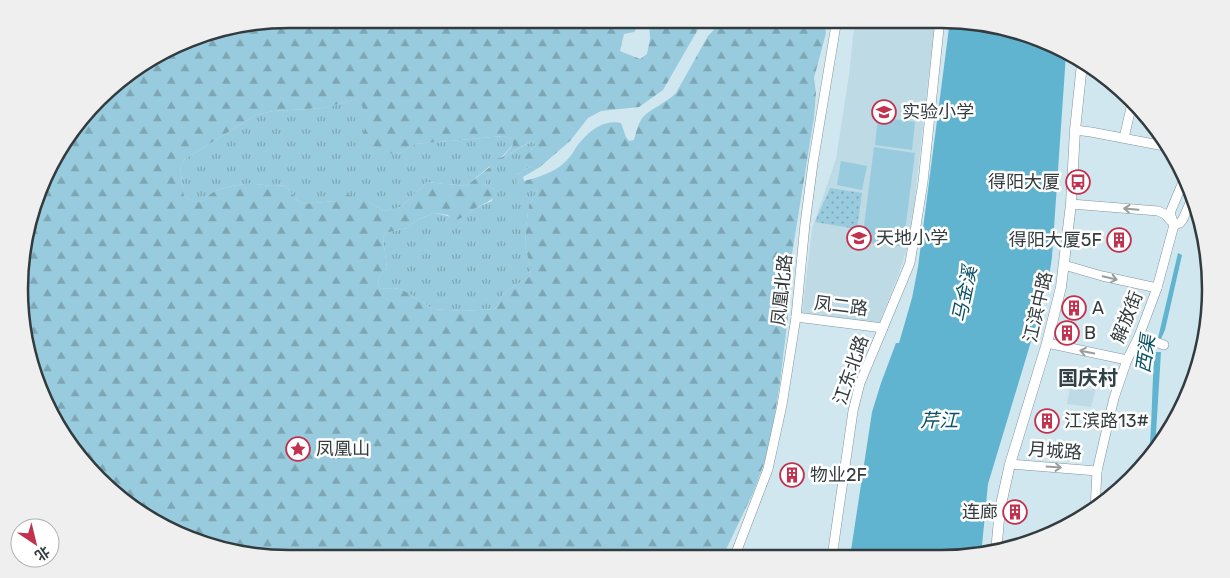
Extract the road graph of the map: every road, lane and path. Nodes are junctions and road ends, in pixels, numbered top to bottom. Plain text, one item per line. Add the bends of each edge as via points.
1 (836, 28) edge
2 (939, 28) edge
3 (1081, 69) edge
4 (1131, 109) edge
5 (1075, 130) junction
6 (1124, 138) junction
7 (1159, 145) edge
8 (1181, 185) edge
9 (1071, 204) junction
10 (1189, 206) edge
11 (1174, 225) junction
12 (1064, 265) junction
13 (1157, 288) junction
14 (796, 317) junction
15 (883, 328) junction
16 (1139, 336) junction
17 (1047, 343) junction
18 (1159, 343) dead end
19 (1127, 360) junction
20 (1010, 464) junction
21 (1097, 471) junction
22 (1096, 499) edge
23 (997, 544) edge
24 (737, 550) edge
25 (833, 550) edge

1 - 14 street, 凤凰北路 via 806,215
2 - 15 street, 江东北路 via 923,182 910,263
3 - 5 main road, 江滨中路
4 - 6 street
5 - 6 street
5 - 9 main road, 江滨中路
6 - 7 street
8 - 11 street, 解放街 via 1170,213
11 -> 9 street via 1158,212
9 - 12 main road, 江滨中路
10 - 11 street, 解放街 via 1183,219
11 - 13 street, 解放街
12 -> 13 street
12 - 17 main road, 江滨中路
13 - 16 street, 解放街
14 - 15 street, 凤二路
14 - 24 street, 凤凰北路 via 768,469
15 - 25 street, 江东北路 via 860,383 853,411
16 - 18 street
16 - 19 street, 解放街
19 -> 17 street
17 - 20 main road, 江滨中路
19 - 21 street, 解放街 via 1114,398
20 -> 21 street, 月城路
20 - 23 main road, 江滨中路
21 - 22 street, 解放街

